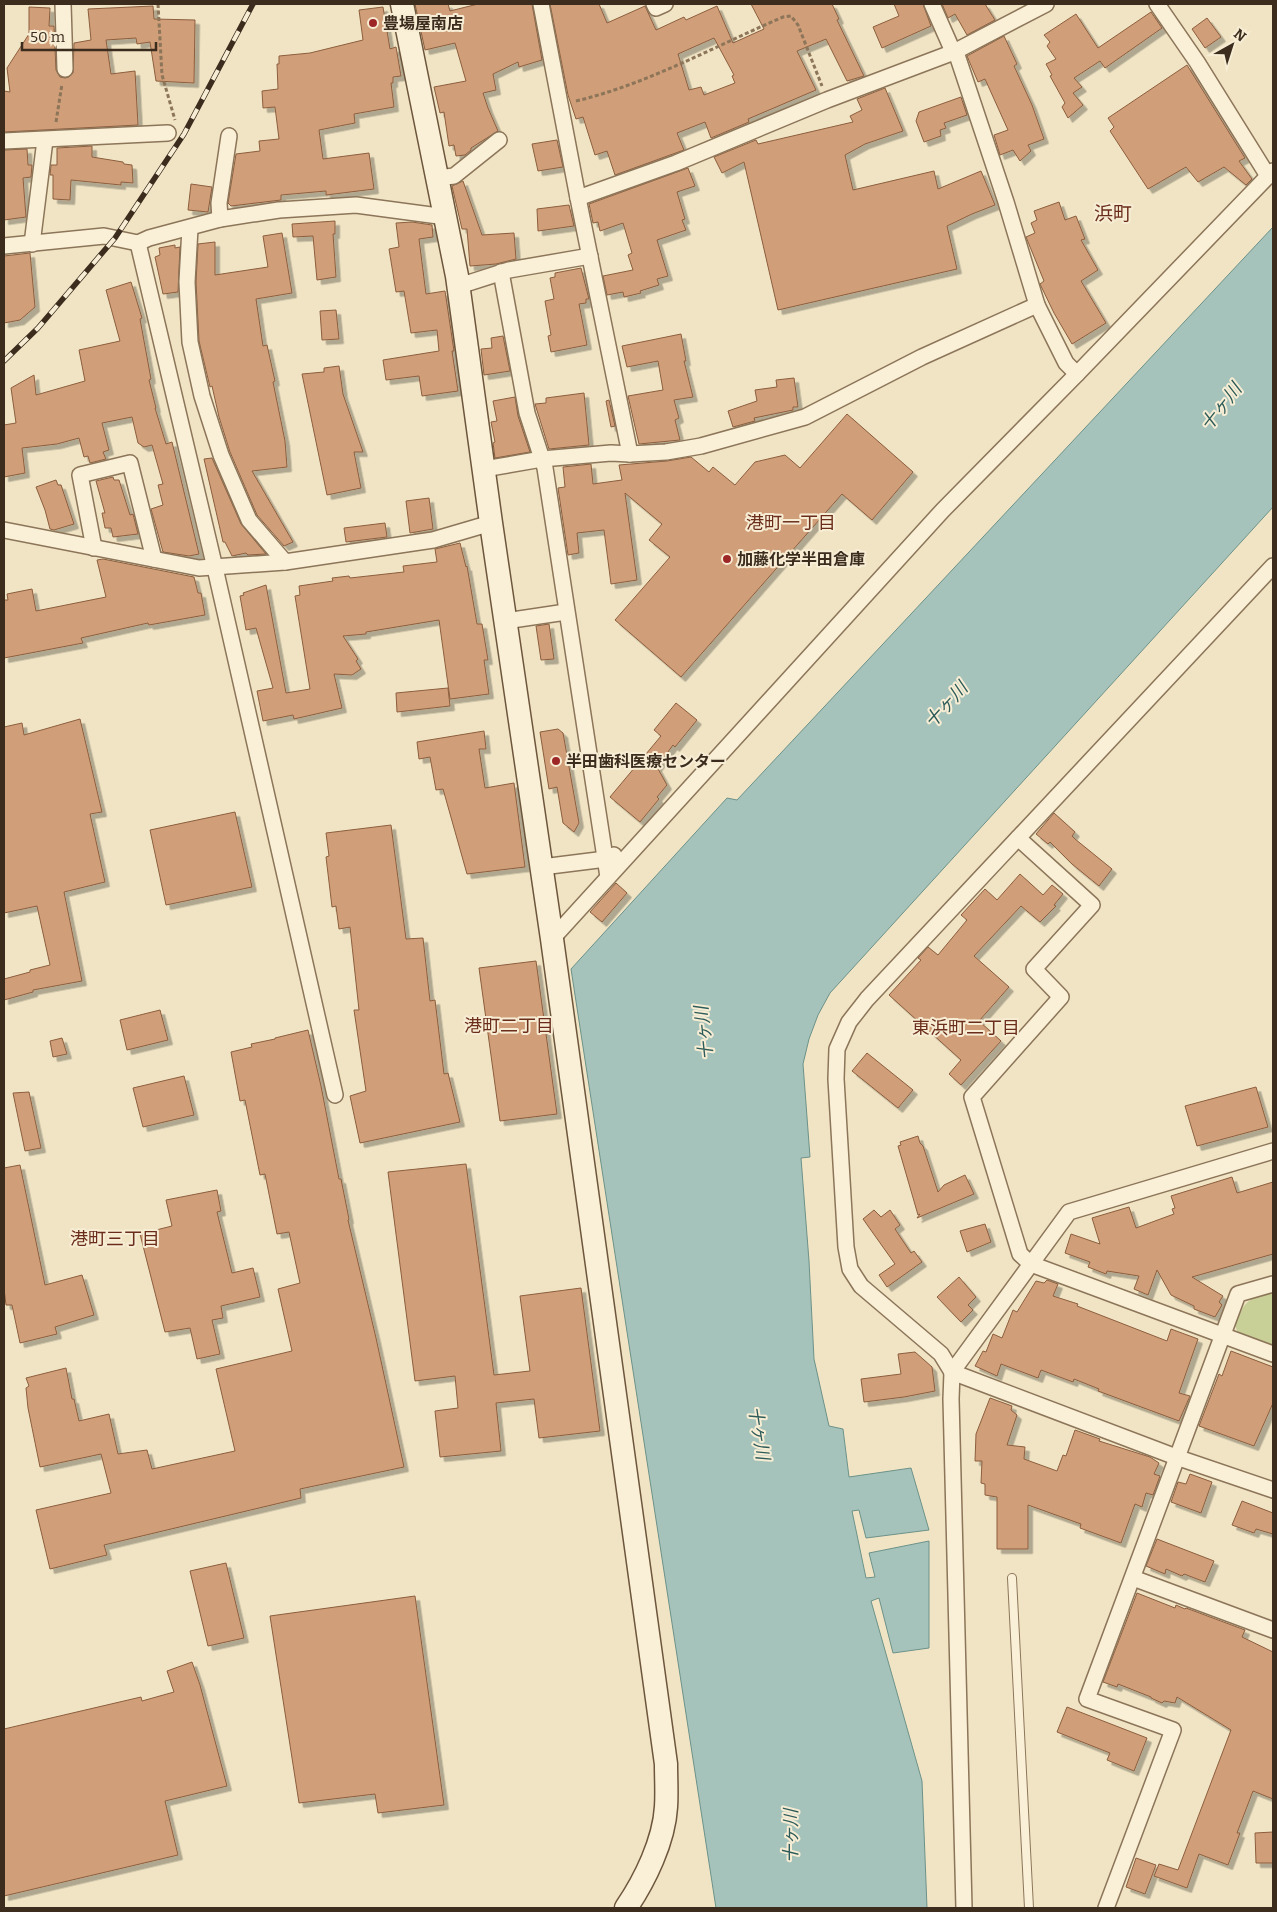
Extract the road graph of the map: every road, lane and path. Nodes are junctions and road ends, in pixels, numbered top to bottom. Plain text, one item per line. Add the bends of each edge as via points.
1 (63, 4) edge
2 (158, 4) edge
3 (402, 4) edge
4 (541, 4) edge
5 (654, 4) edge
6 (665, 4) edge
7 (932, 4) edge
8 (1046, 4) edge
9 (1157, 4) edge
10 (954, 52) junction
11 (65, 69) joint
12 (827, 100) junction
13 (560, 105) junction
14 (168, 133) joint
15 (229, 136) dead end
16 (49, 139) junction
17 (499, 140) dead end
18 (4, 142) edge
19 (1271, 173) edge
20 (438, 178) junction
21 (578, 198) junction
22 (446, 217) junction
23 (220, 219) junction
24 (190, 228) junction
25 (138, 243) junction
26 (32, 244) junction
27 (4, 246) edge
28 (590, 256) junction
29 (501, 272) junction
30 (459, 286) junction
31 (1037, 305) junction
32 (1077, 374) junction
33 (630, 454) junction
34 (542, 459) junction
35 (484, 469) junction
36 (491, 523) junction
37 (4, 530) edge
38 (94, 548) junction
39 (154, 559) junction
40 (285, 562) junction
41 (1273, 566) edge
42 (216, 568) junction
43 (566, 612) junction
44 (506, 621) junction
45 (643, 838) junction
46 (1018, 838) junction
47 (606, 859) junction
48 (542, 867) junction
49 (608, 877) junction
50 (552, 939) junction
51 (335, 1095) dead end
52 (1273, 1151) edge
53 (1031, 1264) junction
54 (1273, 1284) edge
55 (1223, 1335) junction
56 (1273, 1354) edge
57 (952, 1372) junction
58 (1176, 1457) junction
59 (1273, 1490) edge
60 (1012, 1578) dead end
61 (1133, 1578) junction
62 (1273, 1630) edge
63 (626, 1908) edge
64 (964, 1908) edge
65 (1030, 1908) edge
66 (1106, 1908) edge

1 - 11 street
2 - 14 path via 162,75 176,119
3 - 20 street
4 - 13 street
5 - 6 street via 656,8
7 - 10 street
8 - 10 street
9 - 19 street
10 - 12 street
10 - 31 street via 1006,202
11 - 16 path
12 - 13 path via 806,41 791,16 638,82 600,96
12 - 21 street via 676,163
13 - 21 street
14 - 16 street
15 - 23 street via 219,202
16 - 18 street
16 - 26 street
17 - 20 street via 454,176
19 - 32 street
20 - 22 street
21 - 28 street
22 - 23 street via 356,205 279,210
22 - 30 street
23 - 24 street
24 - 25 street
24 - 40 street via 187,282 190,342 202,396 221,455 249,520
25 - 26 street via 104,236
25 - 42 street
26 - 27 street
28 - 29 street
28 - 33 street
29 - 30 street
29 - 34 street via 527,413
30 - 35 street
31 - 32 street via 1066,363
31 - 33 street via 922,357 804,417 701,446
32 - 45 street via 943,510
33 - 34 street
34 - 35 street
34 - 43 street
35 - 36 street
36 - 40 street via 434,540
36 - 44 street
37 - 38 street
38 - 39 street
38 - 39 street via 80,475 130,462
39 - 42 street
40 - 42 street
41 - 46 street
42 - 51 street
43 - 44 street
43 - 47 street
44 - 48 street
45 - 47 street
45 - 49 street
46 - 53 street via 1092,905 1034,969 1061,997 972,1097 1020,1254
46 - 57 street via 867,1000 849,1022 837,1049 836,1079 850,1269 861,1286 941,1354
47 - 48 street
47 - 49 street
48 - 50 street
49 - 50 street
50 - 63 street via 666,1764 666,1809 656,1851
52 - 53 street via 1068,1212
53 - 55 street
53 - 57 street
54 - 55 street via 1238,1294
55 - 56 street
55 - 58 street
57 - 58 street
57 - 64 street
58 - 59 street
58 - 61 street
60 - 65 lane
61 - 62 street
61 - 66 street via 1087,1699 1173,1730

